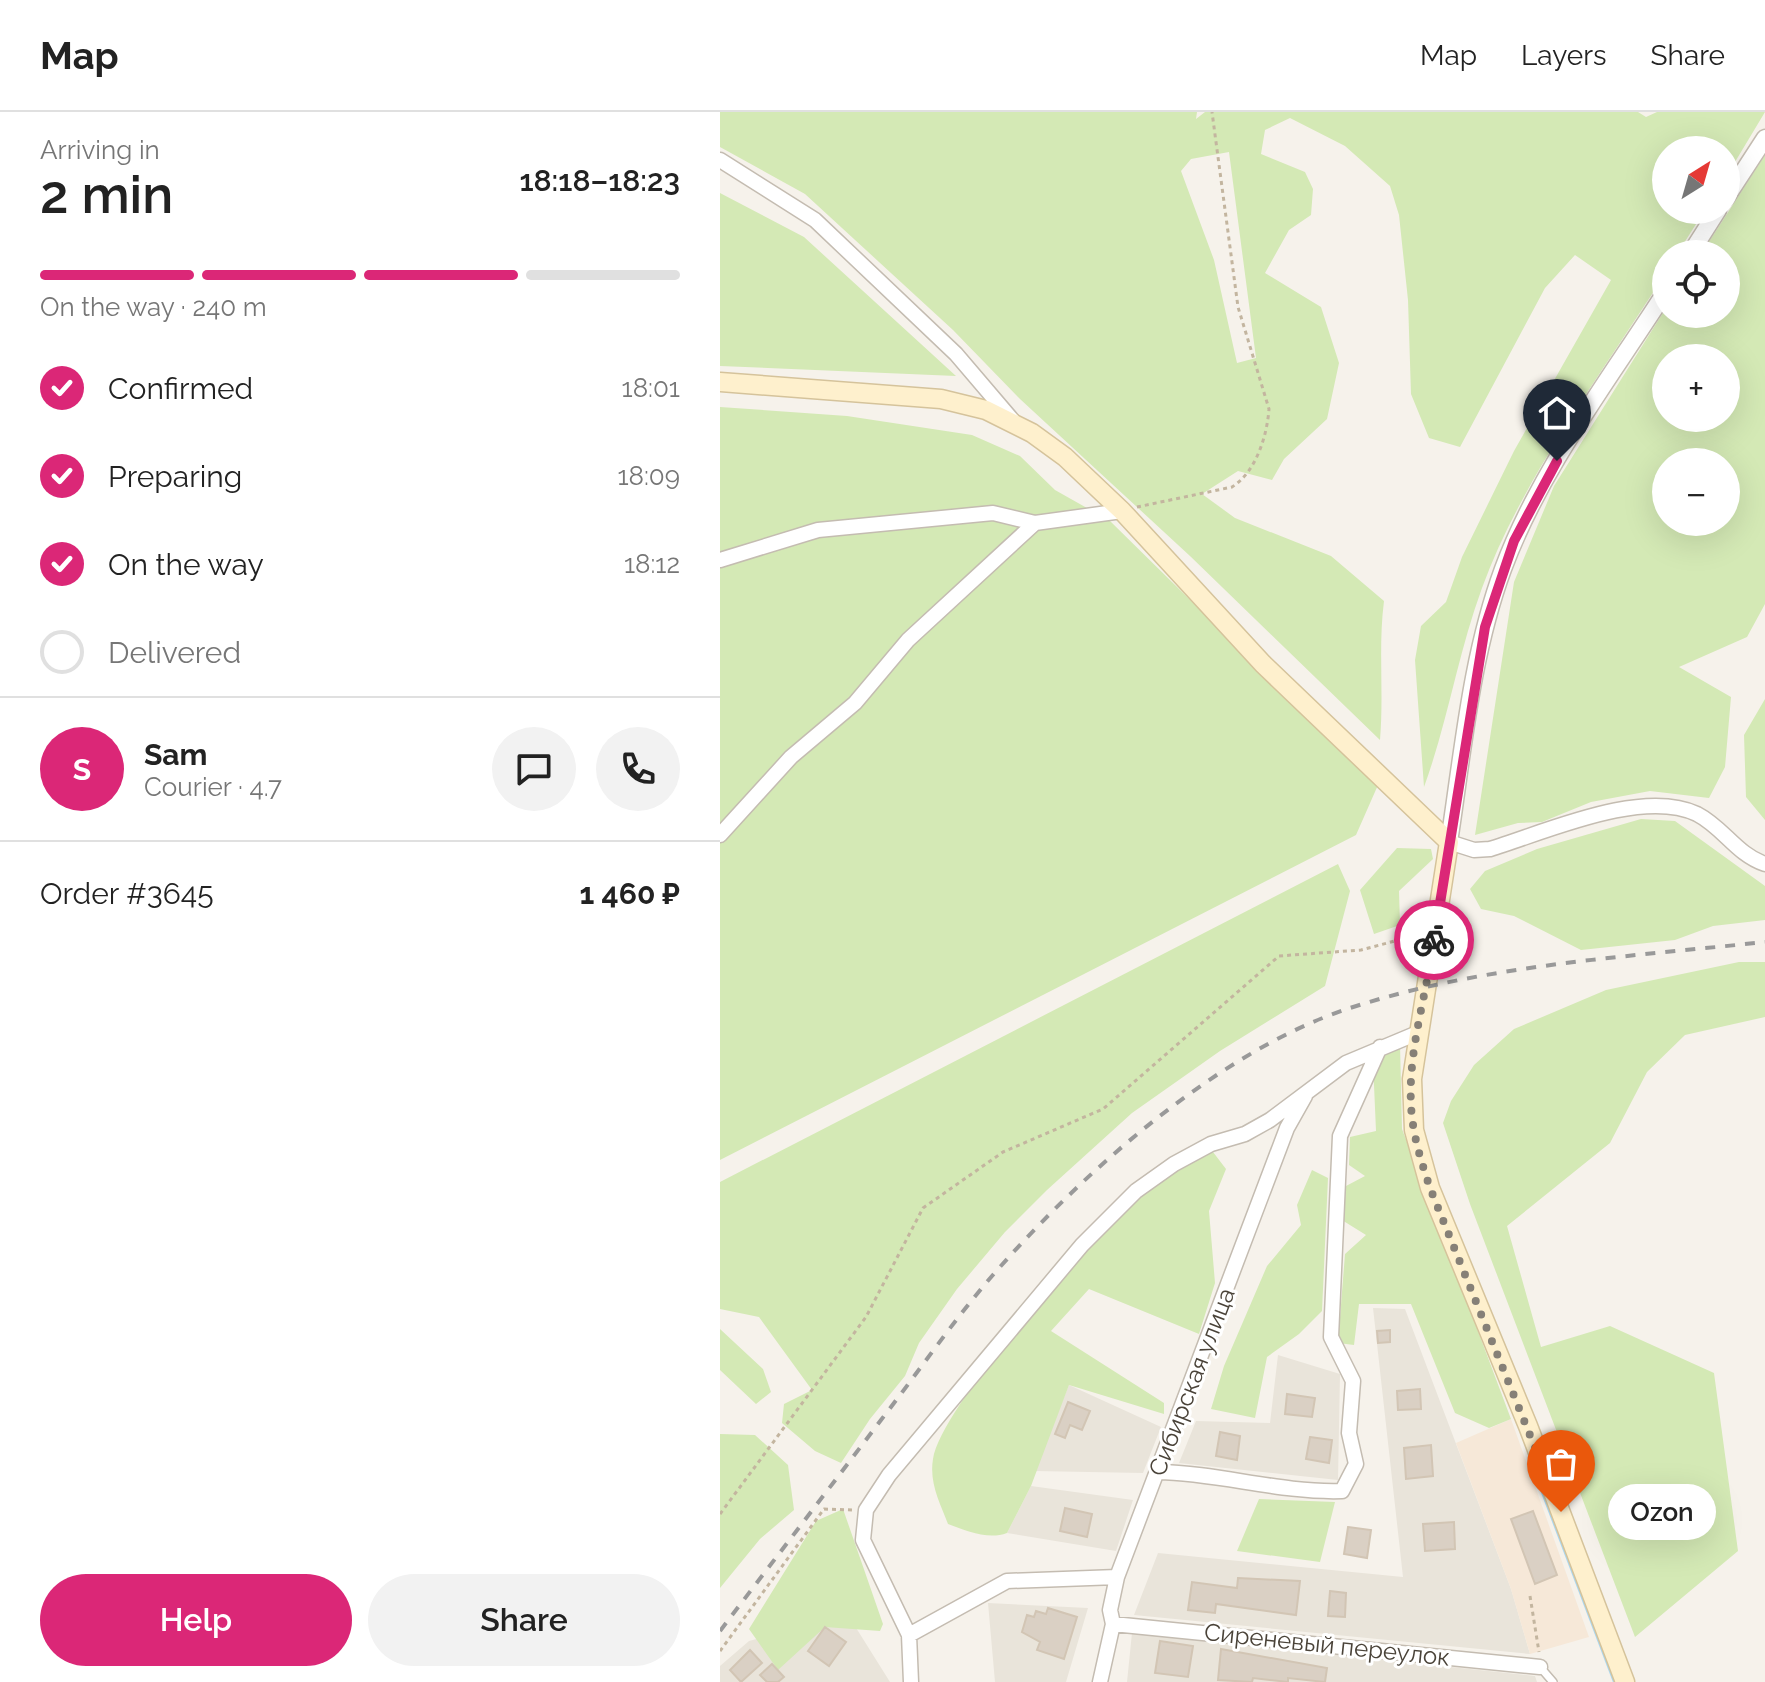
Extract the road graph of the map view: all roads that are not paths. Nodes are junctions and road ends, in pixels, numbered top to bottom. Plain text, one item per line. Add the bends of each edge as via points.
1 (1765, 138) edge
2 (720, 160) edge
3 (1740, 176) edge
4 (1652, 313) edge
5 (720, 382) edge
6 (1014, 423) junction
7 (1122, 511) junction
8 (1035, 523) junction
9 (720, 560) edge
10 (720, 835) edge
11 (1449, 842) junction
12 (1765, 864) edge
13 (1420, 1032) junction
14 (1380, 1047) junction
15 (1309, 1088) junction
16 (1158, 1472) junction
17 (1117, 1577) junction
18 (1113, 1624) junction
19 (909, 1635) junction
20 (1540, 1667) joint
21 (911, 1682) edge
22 (1100, 1682) edge
23 (1553, 1682) edge
24 (1625, 1682) edge

1 - 3 street
2 - 6 street via 815,220 956,354
4 - 11 street via 1549,474 1509,555 1478,657
5 - 6 main road via 941,399
6 - 7 main road via 1057,450
7 - 8 street
7 - 11 main road via 1263,664
8 - 9 street via 993,513 818,530
8 - 10 street via 908,640 855,703 791,757
11 - 12 street via 1490,849 1629,808 1663,805 1707,819 1747,858
11 - 13 main road
13 - 14 street
13 - 24 main road via 1411,1105 1423,1166
14 - 15 street
14 - 16 street via 1340,1136 1331,1337 1353,1381 1349,1433 1356,1464 1342,1491 1305,1492
15 - 16 street, Сибирская улица via 1287,1128
15 - 19 street via 1270,1120 1211,1144 1136,1191 1034,1301 889,1475 866,1510 863,1540
16 - 17 street, Сибирская улица
17 - 18 street, Сибирская улица via 1111,1596
17 - 19 street via 1007,1581
18 - 20 street, Сиреневый переулок
18 - 22 street, Сибирская улица
19 - 21 street
20 - 23 lane

